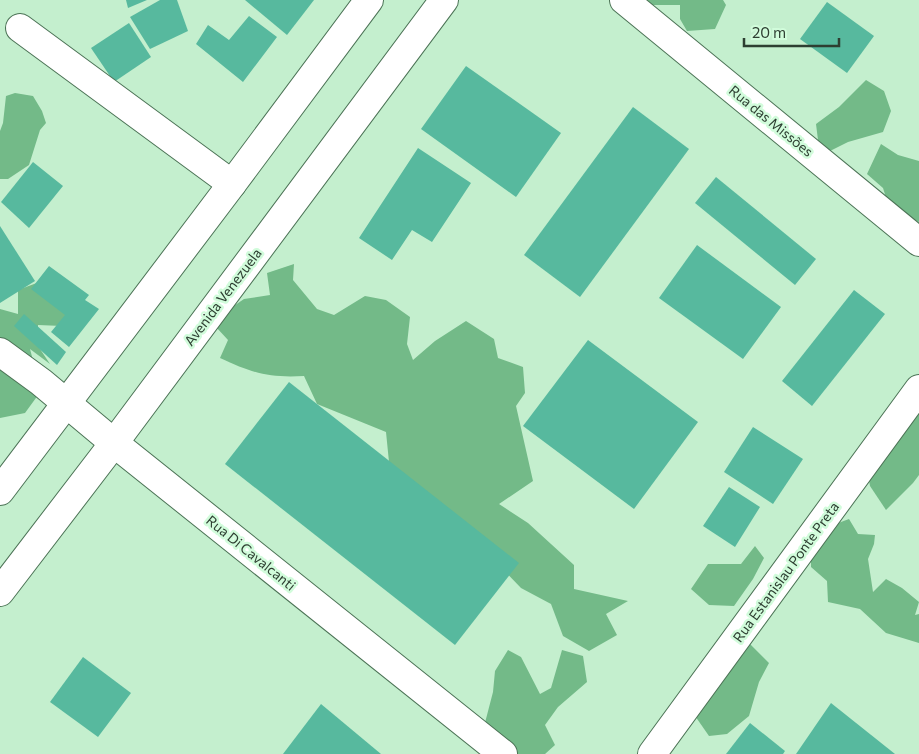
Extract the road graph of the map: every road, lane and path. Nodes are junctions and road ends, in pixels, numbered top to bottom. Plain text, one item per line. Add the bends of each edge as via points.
1 (369, 0) edge
2 (444, 0) edge
3 (624, 0) edge
4 (20, 28) dead end
5 (232, 184) junction
6 (919, 242) edge
7 (0, 352) edge
8 (919, 389) edge
9 (67, 404) junction
10 (114, 443) junction
11 (0, 490) edge
12 (0, 592) edge
13 (503, 754) edge
14 (652, 754) edge

1 - 5 street
2 - 10 street, Avenida Venezuela
3 - 6 street, Rua das Missões
4 - 5 street
5 - 9 street
7 - 9 street, Rua Di Cavalcanti
8 - 14 street, Rua Estanislau Ponte Preta
9 - 10 street, Rua Di Cavalcanti
9 - 11 street
10 - 12 street, Avenida Venezuela
10 - 13 street, Rua Di Cavalcanti

